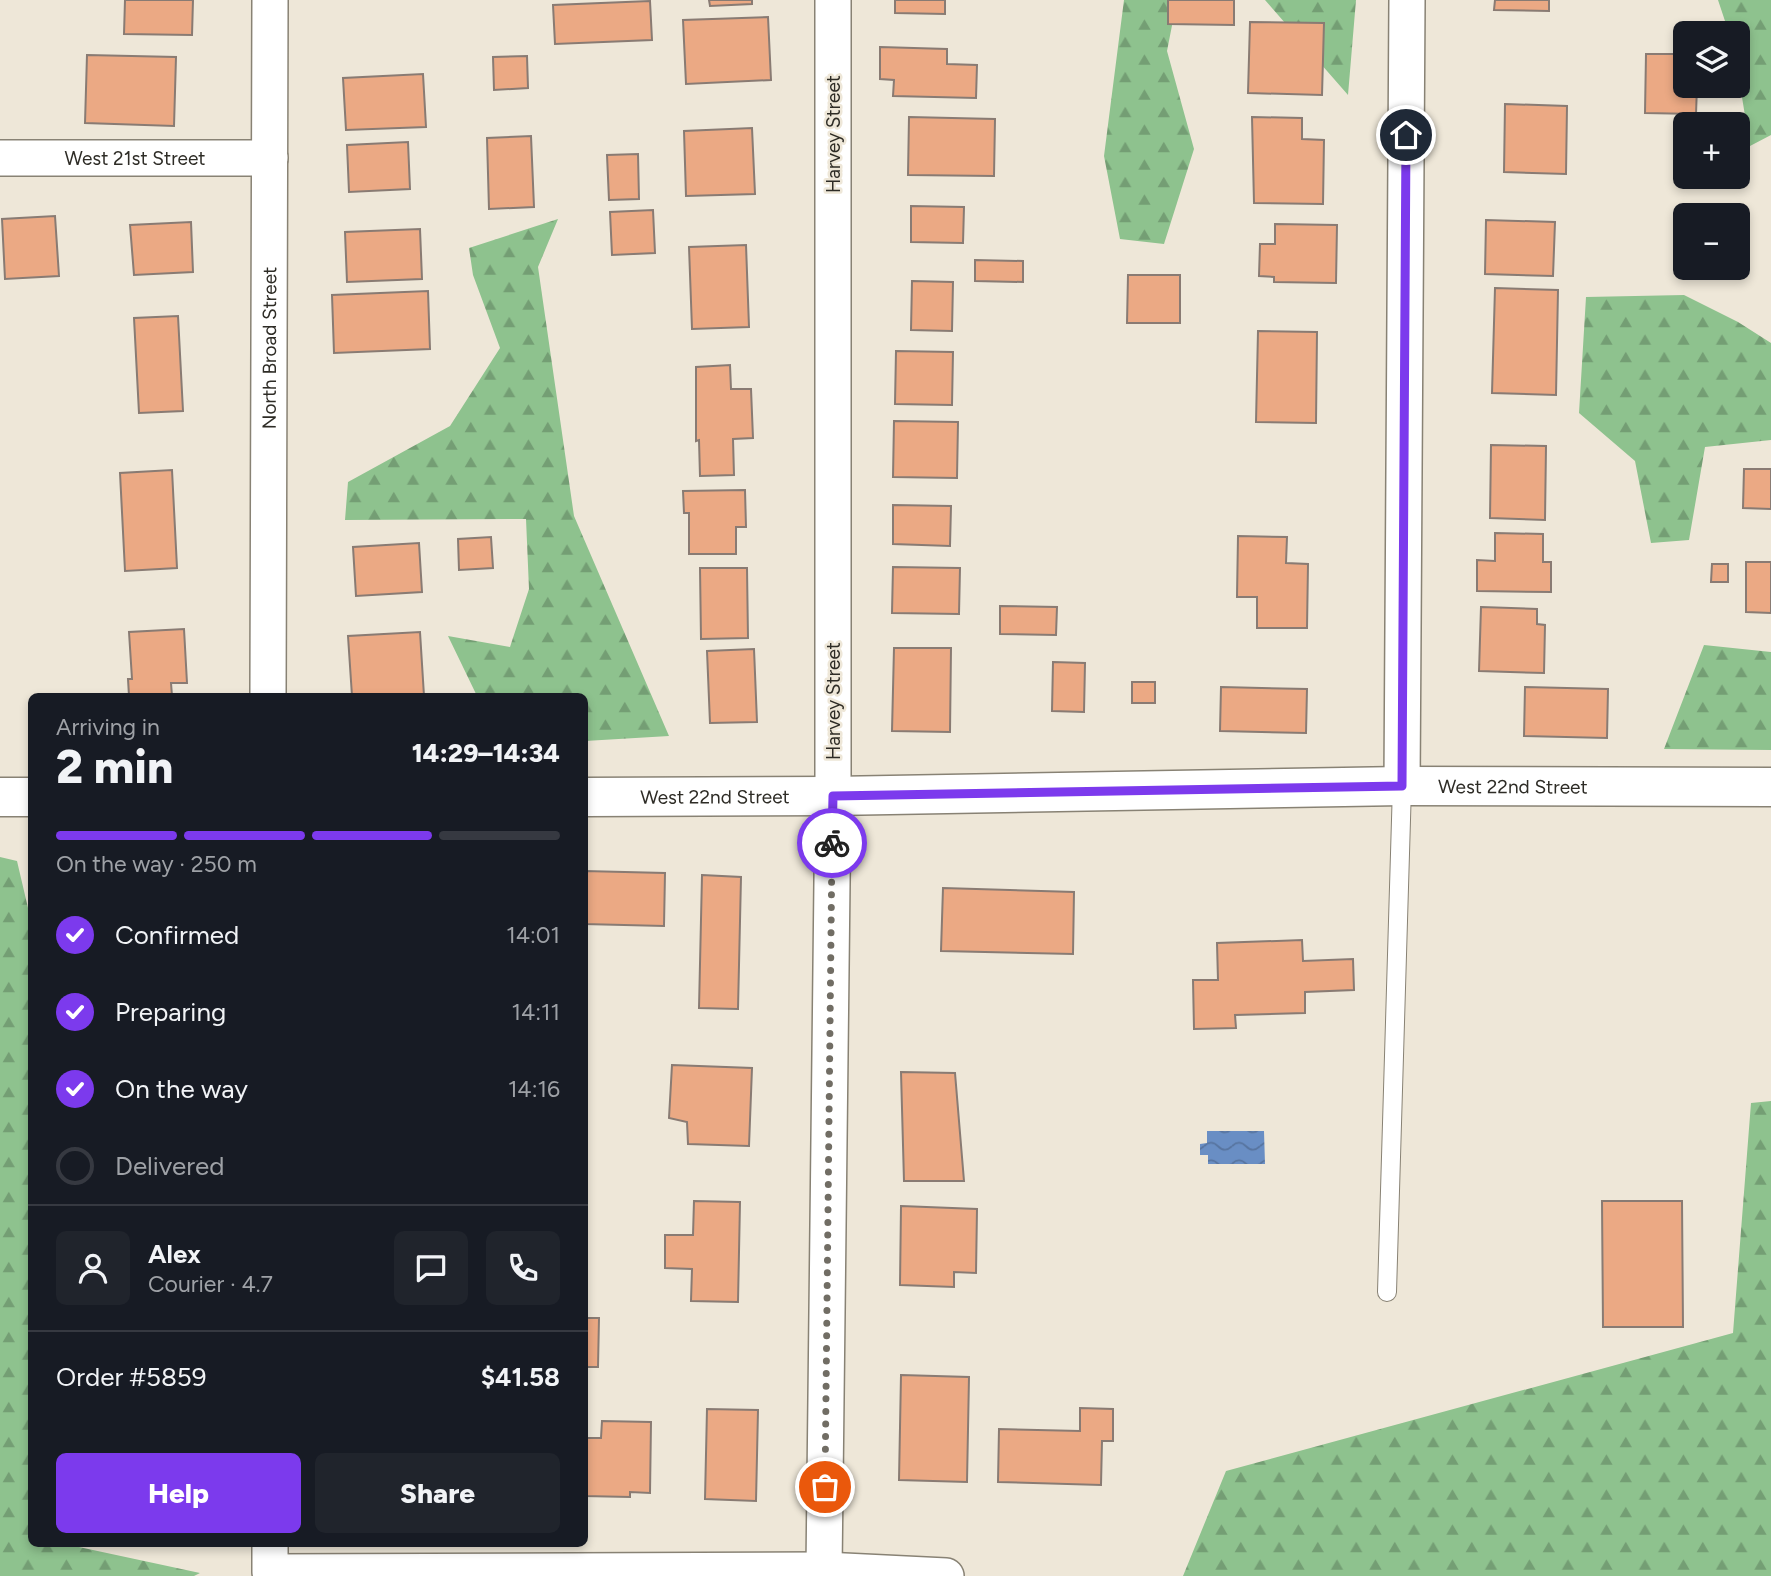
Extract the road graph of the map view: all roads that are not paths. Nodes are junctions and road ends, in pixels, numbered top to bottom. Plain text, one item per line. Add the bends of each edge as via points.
1 (270, 0) edge
2 (833, 0) edge
3 (1407, 0) edge
4 (0, 158) edge
5 (270, 158) junction
6 (268, 693) edge
7 (1402, 786) junction
8 (1771, 787) edge
9 (833, 796) junction
10 (0, 797) edge
11 (28, 797) edge
12 (588, 797) edge
13 (1387, 1292) dead end
14 (270, 1558) edge
15 (824, 1570) junction
16 (947, 1576) edge

1 - 5 street, North Broad Street
2 - 9 street, Harvey Street
3 - 7 street
4 - 5 street, West 21st Street
5 - 6 street, North Broad Street
7 - 8 street, West 22nd Street
7 - 9 street, West 22nd Street
7 - 13 lane
9 - 12 street, West 22nd Street
9 - 15 street, Harvey Street
10 - 11 street
14 - 15 street
15 - 16 street

